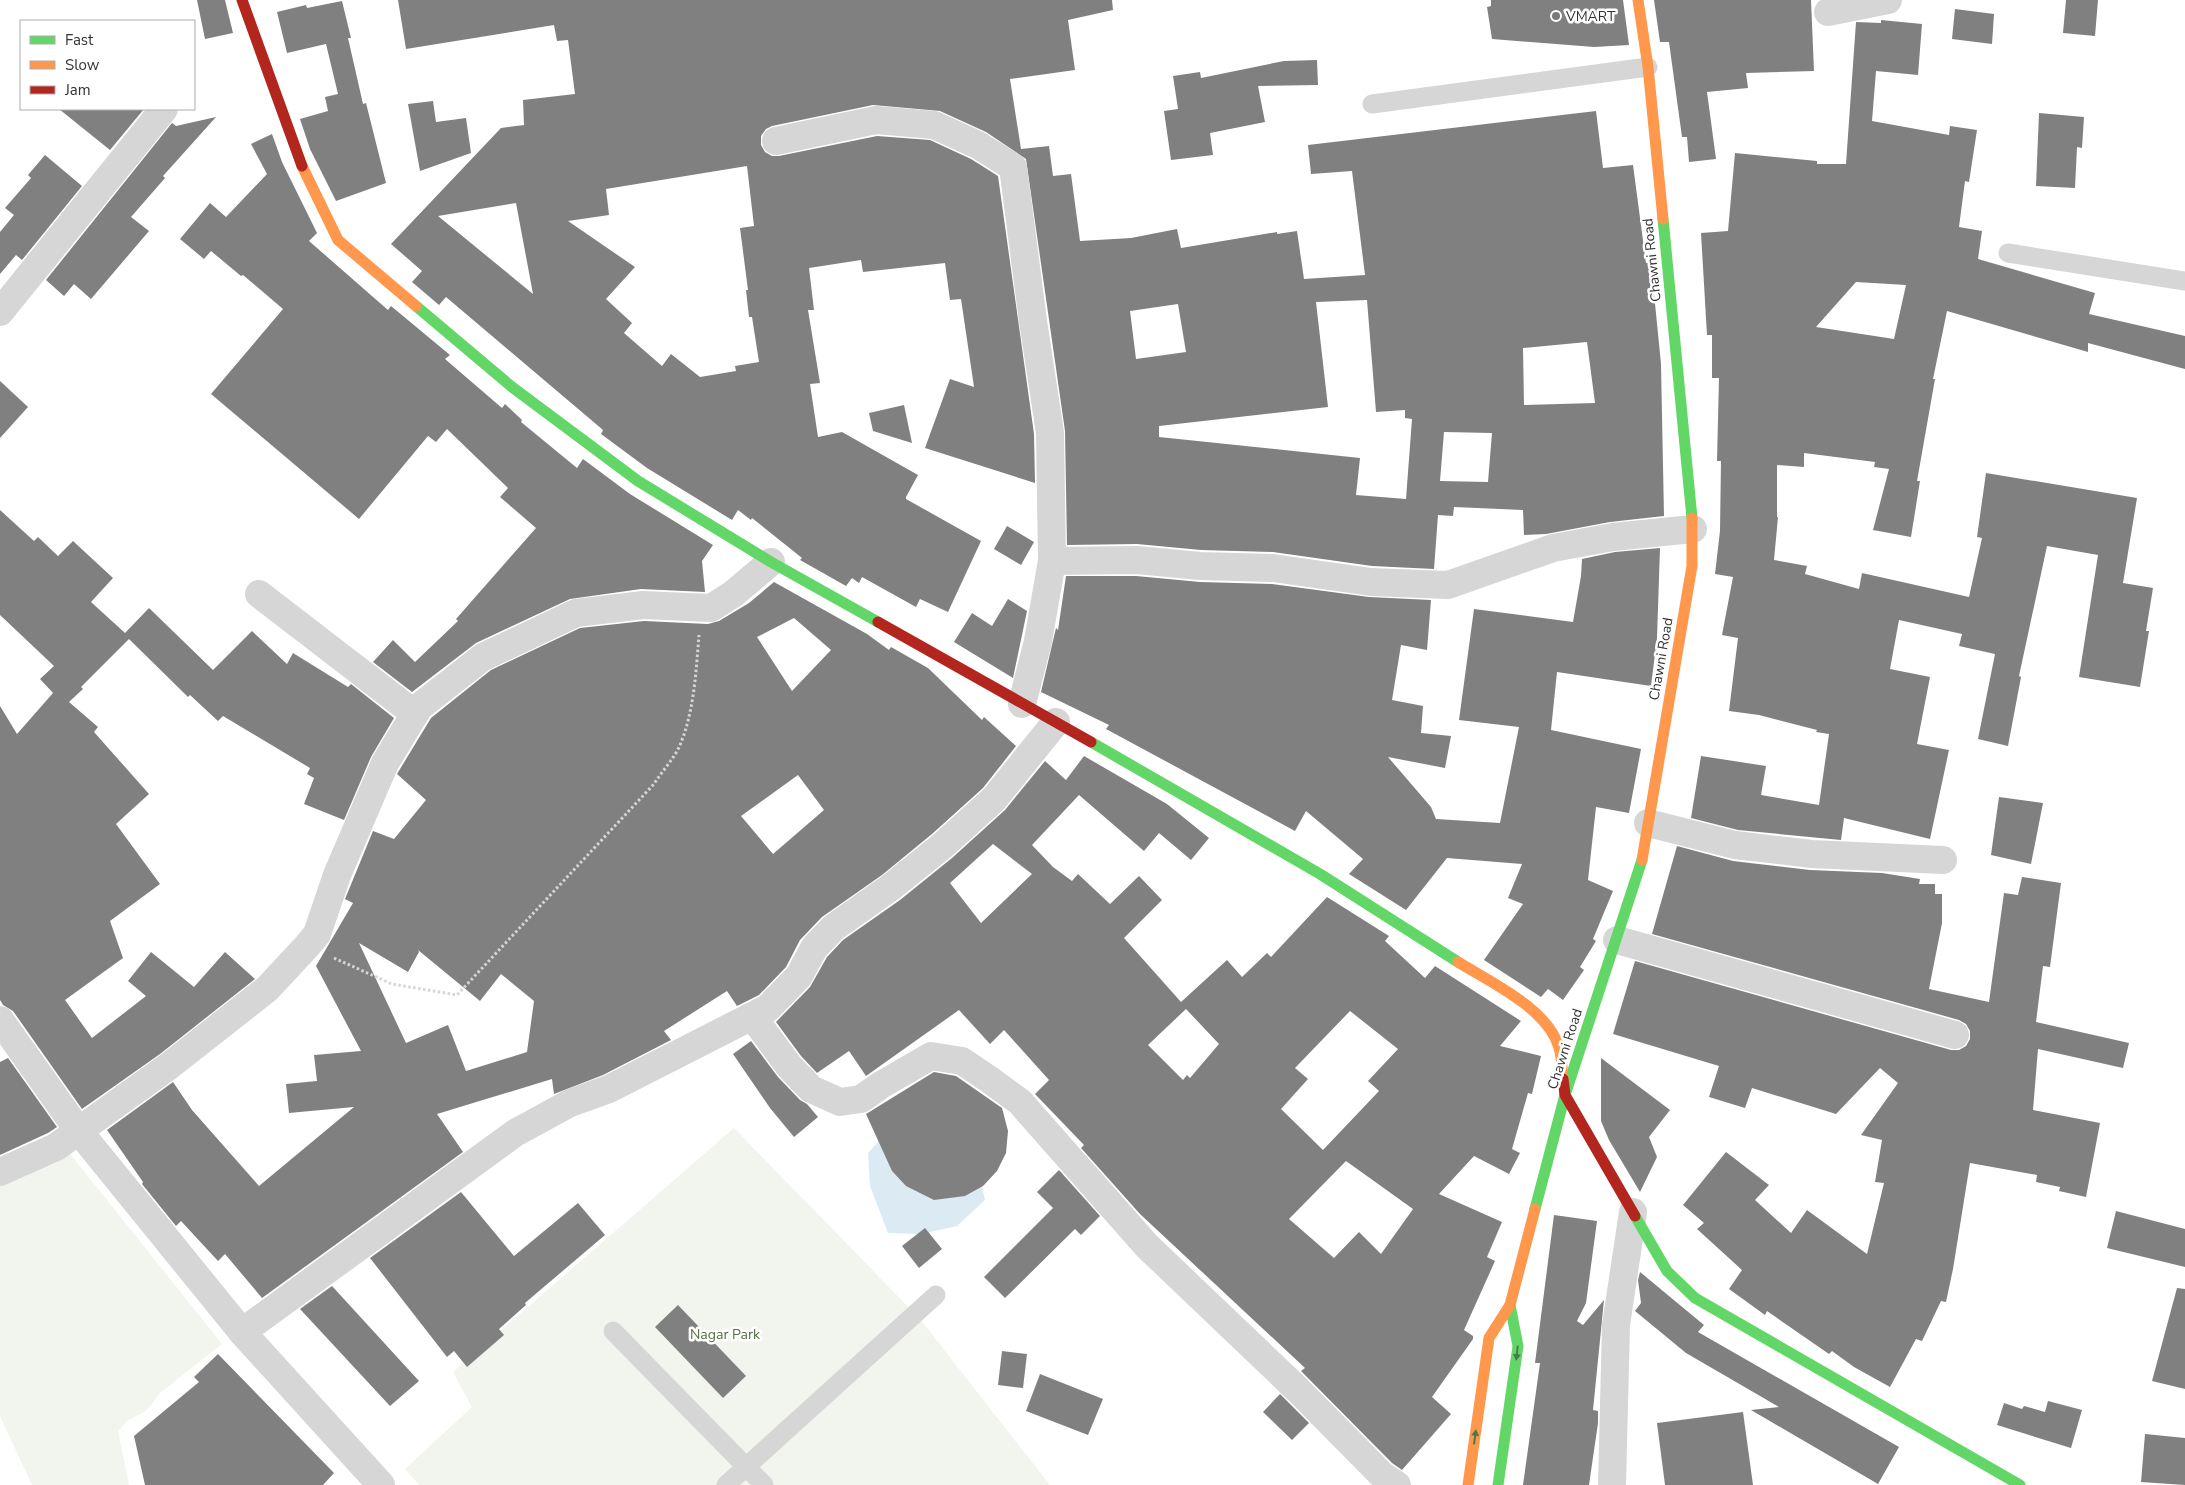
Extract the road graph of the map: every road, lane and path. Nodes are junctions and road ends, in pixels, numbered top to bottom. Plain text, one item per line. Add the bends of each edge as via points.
1 (242, 0) edge
2 (1638, 0) edge
3 (1888, 0) edge
4 (1828, 12) dead end
5 (1648, 67) junction
6 (1372, 104) dead end
7 (163, 110) edge
8 (776, 141) dead end
9 (2008, 253) dead end
10 (2185, 281) edge
11 (0, 312) edge
12 (1693, 529) junction
13 (1052, 561) junction
14 (771, 562) junction
15 (259, 594) dead end
16 (711, 608) junction
17 (1022, 704) junction
18 (415, 714) junction
19 (1056, 722) junction
20 (1648, 823) junction
21 (1943, 860) dead end
22 (1617, 940) junction
23 (307, 946) junction
24 (752, 1016) junction
25 (0, 1020) edge
26 (1955, 1035) dead end
27 (1565, 1095) junction
28 (78, 1130) junction
29 (0, 1172) edge
30 (1633, 1212) junction
31 (936, 1295) dead end
32 (1510, 1305) junction
33 (613, 1330) dead end
34 (242, 1332) junction
35 (747, 1466) junction
36 (381, 1485) edge
37 (726, 1485) edge
38 (764, 1485) edge
39 (1397, 1485) edge
40 (1468, 1485) edge
41 (1498, 1485) edge
42 (1612, 1485) edge
43 (2020, 1485) edge

1 - 14 street via 296,155 338,240 512,387 638,481
2 - 5 street, Chawni Road
3 - 4 street
5 - 6 lane
5 - 12 street, Chawni Road
7 - 11 street
8 - 13 street via 876,120 934,124 978,145 1013,167 1050,433
9 - 10 lane
12 - 13 street via 1613,537 1553,548 1448,585 1371,582 1273,568 1137,560
12 - 20 street, Chawni Road via 1692,566
13 - 17 street via 1038,642
14 - 16 street
14 - 17 street
15 - 18 street
16 - 18 street via 643,605 576,613 483,657 419,707
16 - 23 path via 699,626 696,674 679,747 654,784 457,995 392,984
17 - 19 street
18 - 23 street via 385,763 337,875 317,934
19 - 24 street via 994,799 891,887 833,928 814,948 799,976 768,1008
19 - 27 street via 1320,874 1526,1005 1548,1024 1559,1047
20 - 21 street via 1735,845 1812,854
20 - 22 street, Chawni Road via 1640,870
22 - 26 street
22 - 27 street, Chawni Road
23 - 28 street via 267,988 169,1066
24 - 34 street via 515,1133
24 - 39 street via 789,1066 811,1089 840,1102 861,1099 931,1056 962,1061 990,1080 1020,1102 1148,1246 1383,1476
25 - 28 street
27 - 30 street
27 - 32 street, Chawni Road
28 - 29 street via 56,1148
28 - 34 street
30 - 42 street via 1616,1325
30 - 43 street via 1667,1271 1695,1298
31 - 35 lane
40 -> 32 street, Chawni Road via 1488,1338
32 -> 41 street, Chawni Road via 1518,1346
33 - 35 lane
34 - 36 street
35 - 37 lane
35 - 38 lane

